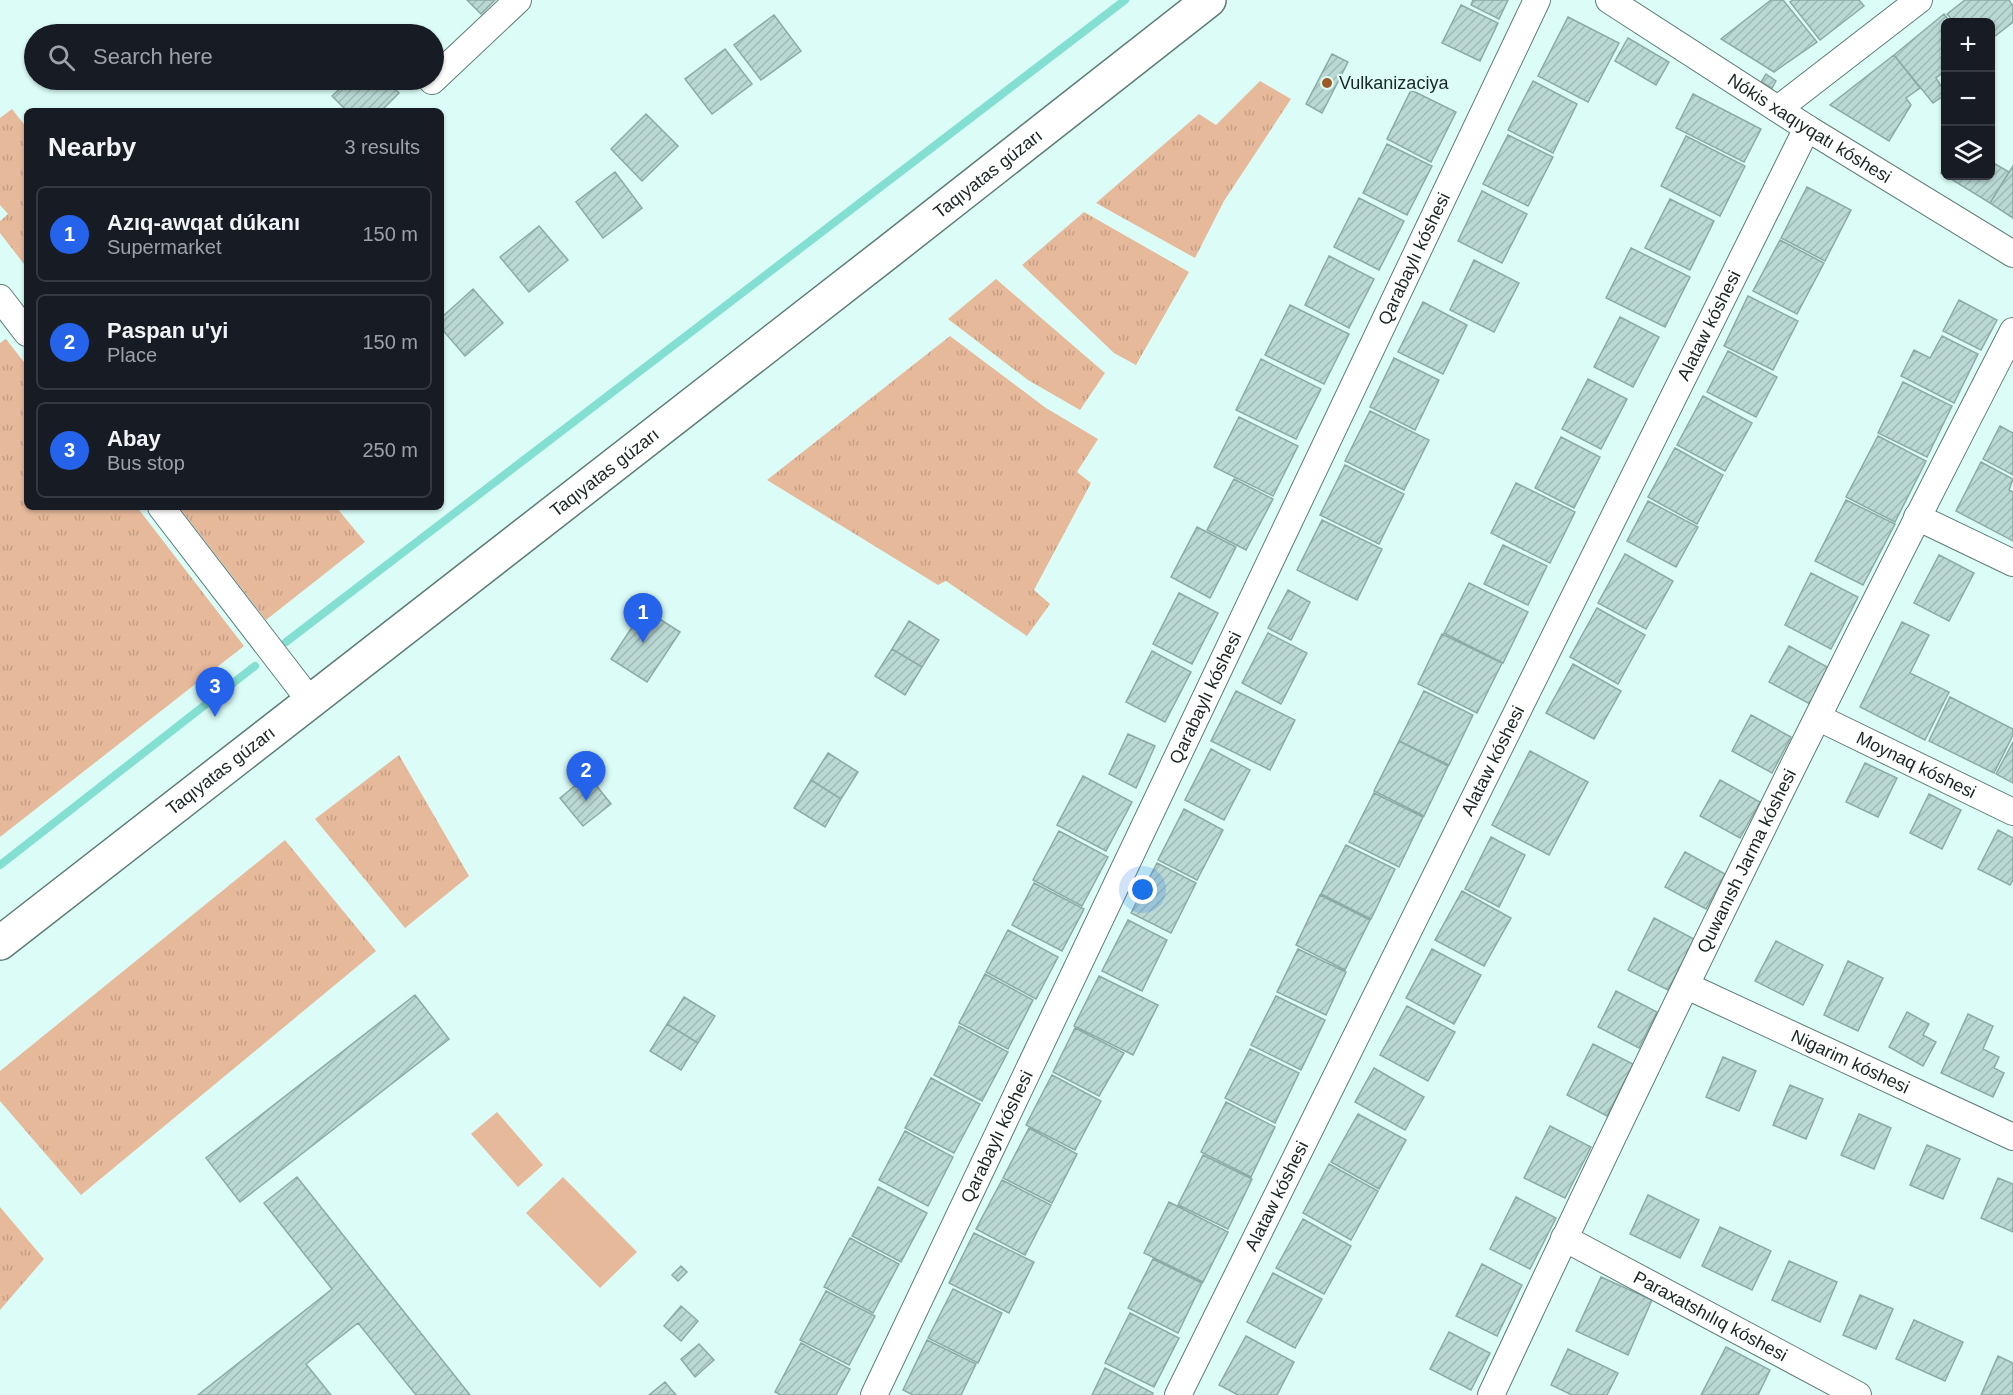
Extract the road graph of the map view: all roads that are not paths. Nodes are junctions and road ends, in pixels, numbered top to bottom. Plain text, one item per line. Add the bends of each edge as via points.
1 (518, 0) edge
2 (1209, 0) edge
3 (1537, 0) edge
4 (1609, 0) edge
5 (1919, 0) edge
6 (444, 70) edge
7 (1779, 109) junction
8 (1807, 128) junction
9 (2013, 254) edge
10 (0, 298) edge
11 (24, 329) edge
12 (2013, 331) edge
13 (163, 510) edge
14 (1917, 517) junction
15 (2013, 563) edge
16 (310, 702) junction
17 (1819, 718) junction
18 (2013, 812) edge
19 (0, 943) edge
20 (1688, 986) junction
21 (2013, 1137) edge
22 (1564, 1238) junction
23 (874, 1395) edge
24 (1178, 1395) edge
25 (1491, 1395) edge
26 (1858, 1395) edge

1 - 6 street
2 - 16 highway, Taqıyatas gúzarı
3 - 23 street, Qarabaylı kóshesi
4 - 7 street, Nókis xaqıyqatı kóshesi
5 - 7 street
7 - 8 street, Nókis xaqıyqatı kóshesi
8 - 9 street, Nókis xaqıyqatı kóshesi
8 - 24 street, Alataw kóshesi
10 - 11 street
12 - 14 street, Quwanısh Jarma kóshesi
13 - 16 street
14 - 15 street
14 - 17 street, Quwanısh Jarma kóshesi
16 - 19 highway, Taqıyatas gúzarı
17 - 18 street, Moynaq kóshesi
17 - 20 street, Quwanısh Jarma kóshesi
20 - 21 street, Nigarim kóshesi
20 - 22 street, Quwanısh Jarma kóshesi
22 - 25 street, Quwanısh Jarma kóshesi
22 - 26 street, Paraxatshılıq kóshesi

